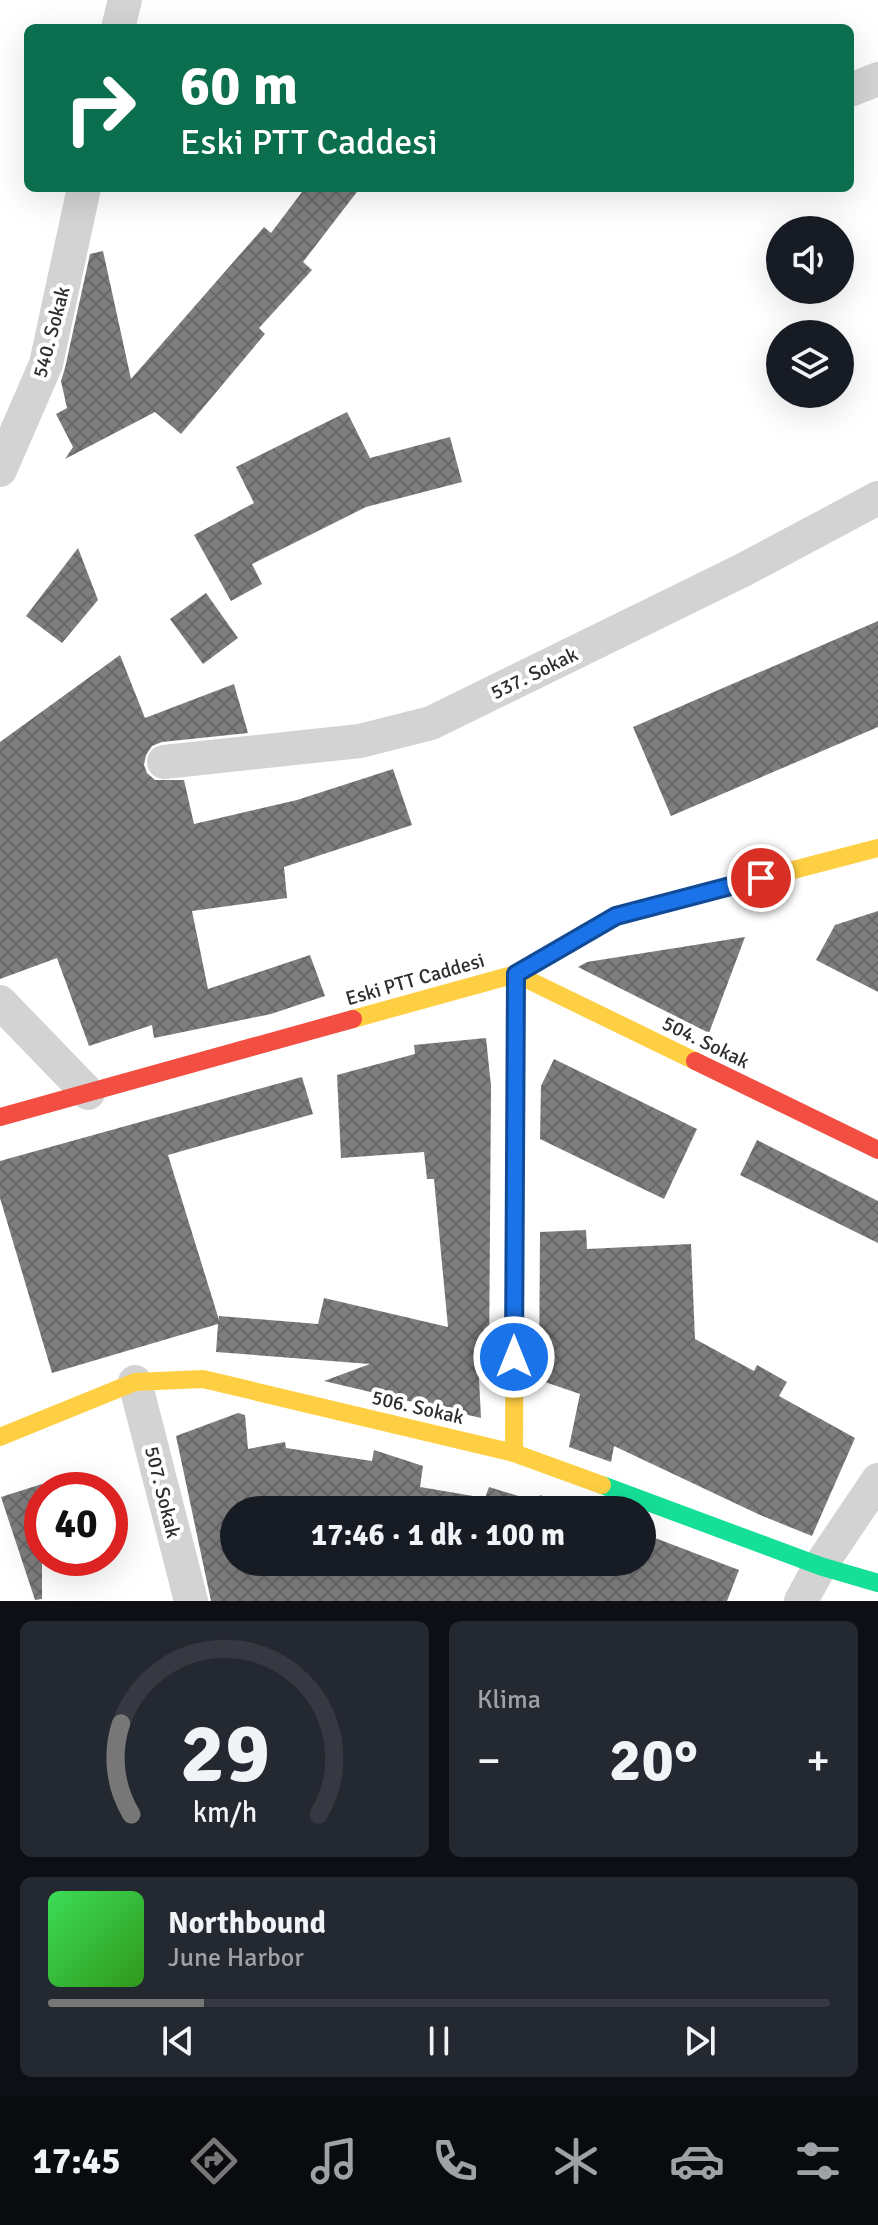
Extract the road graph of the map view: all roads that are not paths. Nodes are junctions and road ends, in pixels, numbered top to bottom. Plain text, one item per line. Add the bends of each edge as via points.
1 (125, 0) edge
2 (119, 24) edge
3 (878, 79) edge
4 (854, 88) edge
5 (83, 192) edge
6 (0, 470) edge
7 (878, 498) edge
8 (164, 762) dead end
9 (878, 848) edge
10 (516, 974) junction
11 (0, 1002) edge
12 (88, 1093) junction
13 (0, 1117) edge
14 (878, 1150) edge
15 (135, 1382) junction
16 (0, 1437) edge
17 (514, 1453) junction
18 (878, 1480) edge
19 (820, 1566) junction
20 (878, 1583) edge
21 (191, 1601) edge
22 (801, 1601) edge

1 - 2 street
3 - 4 street
5 - 6 street, 540. Sokak via 46,364
7 - 8 street, 537. Sokak via 431,723 360,741
9 - 10 street, Eski PTT Caddesi via 616,916
10 - 12 street, Eski PTT Caddesi
10 - 14 street, 504. Sokak
10 - 17 street
11 - 12 street
12 - 13 street, Eski PTT Caddesi
15 - 16 street, 506. Sokak
15 - 17 street, 506. Sokak via 203,1379
15 - 21 street, 507. Sokak
17 - 19 street, 506. Sokak
18 - 19 street
19 - 20 street, 506. Sokak
19 - 22 street

